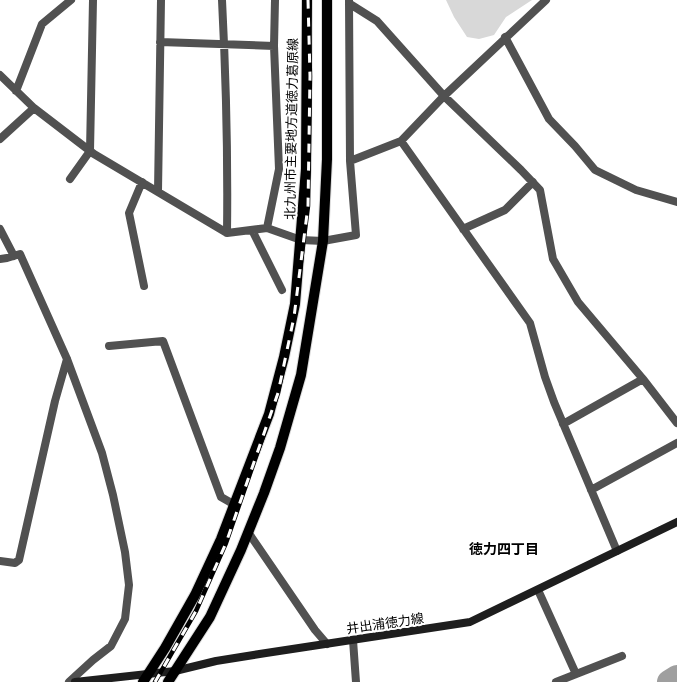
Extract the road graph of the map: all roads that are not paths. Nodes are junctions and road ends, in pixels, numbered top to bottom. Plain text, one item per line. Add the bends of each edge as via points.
1 (71, 0) edge
2 (93, 0) edge
3 (160, 0) edge
4 (222, 0) edge
5 (275, 0) edge
6 (307, 0) edge
7 (327, 0) edge
8 (546, 0) edge
9 (350, 2) edge
10 (505, 37) junction
11 (160, 42) junction
12 (225, 44) junction
13 (274, 46) junction
14 (0, 75) edge
15 (16, 91) junction
16 (444, 96) junction
17 (34, 108) junction
18 (0, 139) edge
19 (401, 141) junction
20 (90, 151) junction
21 (350, 161) junction
22 (70, 179) dead end
23 (142, 182) junction
24 (533, 182) junction
25 (158, 191) junction
26 (677, 202) edge
27 (267, 228) junction
28 (0, 229) edge
29 (463, 229) junction
30 (252, 230) junction
31 (227, 233) junction
32 (301, 240) junction
33 (323, 241) junction
34 (14, 256) junction
35 (0, 259) edge
36 (144, 286) dead end
37 (282, 290) dead end
38 (109, 346) dead end
39 (67, 359) junction
40 (643, 379) junction
41 (677, 423) edge
42 (564, 424) junction
43 (677, 443) edge
44 (591, 490) junction
45 (235, 504) junction
46 (677, 522) edge
47 (248, 532) junction
48 (617, 551) junction
49 (0, 561) edge
50 (538, 590) junction
51 (353, 640) junction
52 (327, 644) junction
53 (622, 656) dead end
54 (175, 671) junction
55 (576, 674) junction
56 (146, 678) edge
57 (69, 682) edge
58 (75, 682) edge
59 (168, 682) edge
60 (356, 682) edge
61 (556, 682) edge

1 - 15 street via 42,24
2 - 20 street
3 - 11 street
4 - 12 street
5 - 13 street
6 - 32 main road, 北九州市主要地方道徳力葛原線 via 306,169
7 - 33 main road via 327,159
8 - 10 street
9 - 16 street via 377,21
9 - 21 street
10 - 16 street
10 - 26 street via 549,119 595,170 636,190
11 - 12 street
11 - 25 street
12 - 13 street
12 - 31 street
13 - 27 street via 279,169
14 - 15 street
15 - 17 street
16 - 19 street
16 - 24 street
17 - 18 street
17 - 20 street
19 - 21 street
19 - 29 street
20 - 22 street
20 - 23 street
21 - 33 street via 356,235
23 - 25 street
23 - 36 street via 129,213
24 - 29 street via 505,210
24 - 40 street via 540,190 554,259 578,302
25 - 31 street
27 - 30 street
27 - 32 street
28 - 34 street
29 - 42 street via 530,323 545,377
30 - 31 street
30 - 37 street
32 - 33 street
32 - 45 main road, 北九州市主要地方道徳力葛原線 via 295,304 284,357 269,414
33 - 47 main road via 301,375 280,448
34 - 35 street
34 - 39 street via 20,254
38 - 45 street via 163,341 221,497
39 - 49 street via 19,560 15,563
39 - 57 street via 102,453 125,552 129,585 124,619 111,646
40 - 41 street
40 - 42 street
42 - 44 street
43 - 44 street
44 - 48 street
45 - 56 main road, 北九州市主要地方道徳力葛原線 via 195,595
46 - 48 main road, 井出浦徳力線
47 - 52 street
47 - 54 main road via 210,617
48 - 50 main road, 井出浦徳力線
50 - 51 main road, 井出浦徳力線 via 470,622
50 - 55 street
51 - 52 main road, 井出浦徳力線
51 - 60 street
52 - 54 main road, 井出浦徳力線 via 216,661
53 - 55 street
54 - 56 main road, 井出浦徳力線
54 - 59 main road
55 - 61 street
56 - 58 main road, 井出浦徳力線

